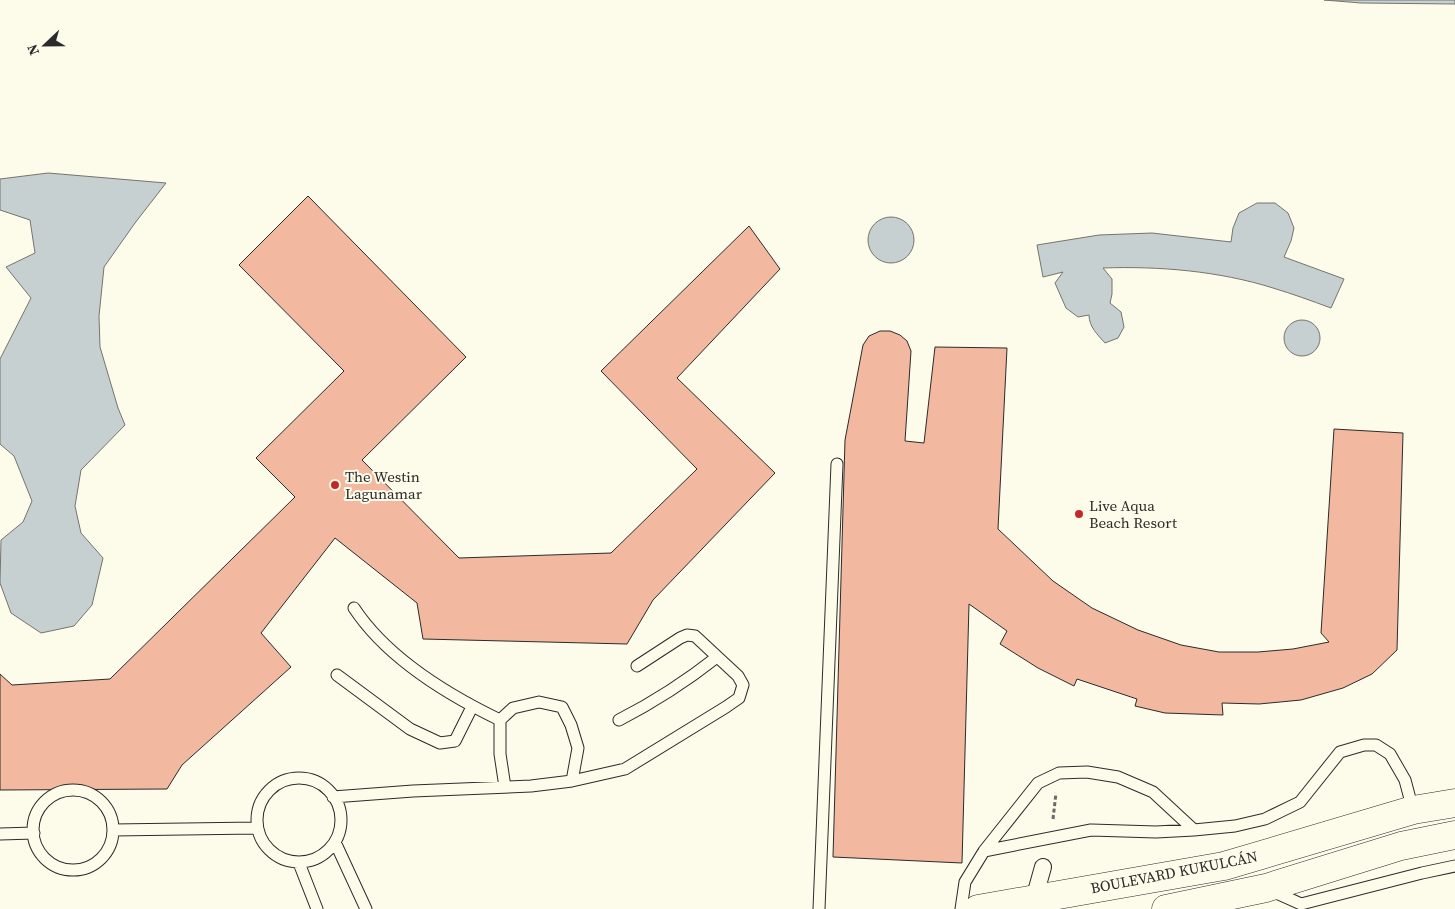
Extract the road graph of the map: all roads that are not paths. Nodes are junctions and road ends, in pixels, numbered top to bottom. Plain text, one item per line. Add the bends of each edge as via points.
1 (837, 464) dead end
2 (354, 608) dead end
3 (717, 657) junction
4 (637, 666) dead end
5 (337, 674) dead end
6 (472, 707) junction
7 (500, 720) junction
8 (619, 720) dead end
9 (572, 781) junction
10 (505, 787) junction
11 (333, 797) junction
12 (1455, 803) edge
13 (1412, 810) junction
14 (257, 828) junction
15 (113, 830) junction
16 (1194, 830) junction
17 (34, 833) junction
18 (0, 834) edge
19 (1455, 835) edge
20 (335, 842) junction
21 (984, 851) junction
22 (299, 863) junction
23 (1455, 866) edge
24 (1043, 867) dead end
25 (1266, 888) junction
26 (1034, 899) junction
27 (317, 909) edge
28 (366, 909) edge
29 (819, 909) edge
30 (961, 909) edge
31 (978, 909) edge
32 (1167, 909) edge

1 - 29 lane
2 - 6 lane via 366,626 405,663
3 - 4 lane via 695,636 687,635
3 - 8 lane via 652,703
3 - 9 lane via 743,685 738,698 625,769
5 - 6 lane via 410,729 440,743 455,740
6 - 7 lane
7 - 9 lane via 513,708 539,702 562,707 578,748
7 - 10 lane via 500,754
9 - 10 lane
10 - 11 lane
11 - 14 lane via 317,782 292,779 279,783 261,802
11 - 20 lane via 340,813 340,828
12 - 13 main road, BOULEVARD KUKULCÁN
13 - 16 lane via 1405,780 1390,754 1376,745 1364,745 1340,752 1300,802 1265,819
13 - 26 main road, BOULEVARD KUKULCÁN via 1224,866
14 - 15 lane
14 - 22 lane via 272,853
15 - 17 lane via 111,843 96,863 71,870 48,860 40,851
15 - 17 lane via 105,805 94,796 69,790 45,802 37,813
16 - 21 lane via 1091,830
16 - 21 lane via 1153,792 1118,778 1087,772 1059,773 1038,783
17 - 18 lane
19 - 25 main road via 1401,846
20 - 22 lane via 326,853
20 - 28 lane
21 - 30 lane via 965,882
22 - 27 lane
23 - 25 lane via 1301,904
24 - 26 street
25 - 32 main road
26 - 31 main road, BOULEVARD KUKULCÁN

